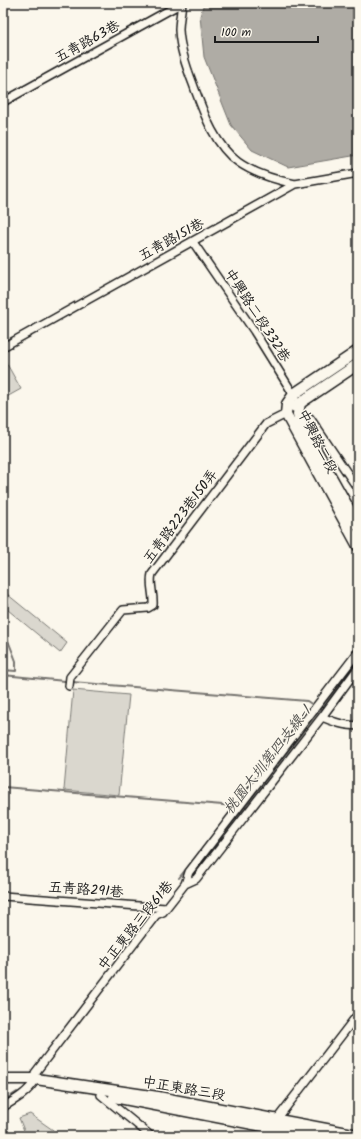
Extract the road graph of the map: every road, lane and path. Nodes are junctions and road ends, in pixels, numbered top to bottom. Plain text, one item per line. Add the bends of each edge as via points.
1 (182, 3) edge
2 (3, 102) edge
3 (358, 173) edge
4 (296, 184) junction
5 (193, 242) junction
6 (3, 346) edge
7 (358, 351) edge
8 (358, 364) edge
9 (294, 394) junction
10 (300, 404) junction
11 (286, 414) junction
12 (310, 418) dead end
13 (358, 489) edge
14 (358, 525) edge
15 (358, 546) edge
16 (358, 652) edge
17 (358, 668) edge
18 (69, 686) dead end
19 (322, 717) junction
20 (358, 726) edge
21 (185, 884) junction
22 (3, 896) edge
23 (166, 908) junction
24 (358, 1014) edge
25 (3, 1079) edge
26 (35, 1082) junction
27 (3, 1085) edge
28 (101, 1095) junction
29 (3, 1107) edge
30 (274, 1123) junction
31 (358, 1135) edge
32 (151, 1136) edge
33 (264, 1136) edge
34 (314, 1136) edge

1 - 2 street, 五青路63巷
1 - 4 street via 179,30 183,57 205,116 223,147 238,162 259,174
3 - 4 street, 五青路151巷
4 - 5 street, 五青路151巷
5 - 6 street, 五青路151巷
5 - 9 street, 中興路二段332巷
7 - 9 main road, 中興路二段
8 - 10 main road, 中興路二段
9 - 10 street, 中興路二段332巷
9 - 11 main road, 中興路二段 via 287,404
10 - 11 main road
10 - 14 main road, 中興路二段 via 298,414 302,425
11 - 15 main road, 中興路二段
11 - 18 street, 五青路223巷150弄 via 266,424 152,574 150,578 153,605 148,608 124,610 70,677
12 - 13 street
16 - 21 street, 中正東路三段61巷 via 189,872
17 - 19 street
19 - 20 street via 338,724
19 - 21 street via 196,879
21 - 23 street, 中正東路三段61巷
22 - 23 street, 五青路291巷
23 - 26 street, 中正東路三段61巷 via 156,915 35,1073
24 - 30 street
25 - 26 main road, 中正東路三段
26 - 27 main road, 中正東路三段
26 - 28 main road, 中正東路三段
26 - 29 street
26 - 30 main road, 中正東路三段 via 158,1097
28 - 30 main road, 中正東路三段
28 - 32 street
30 - 31 main road, 中正東路三段
30 - 33 street
30 - 34 main road, 中正東路三段

